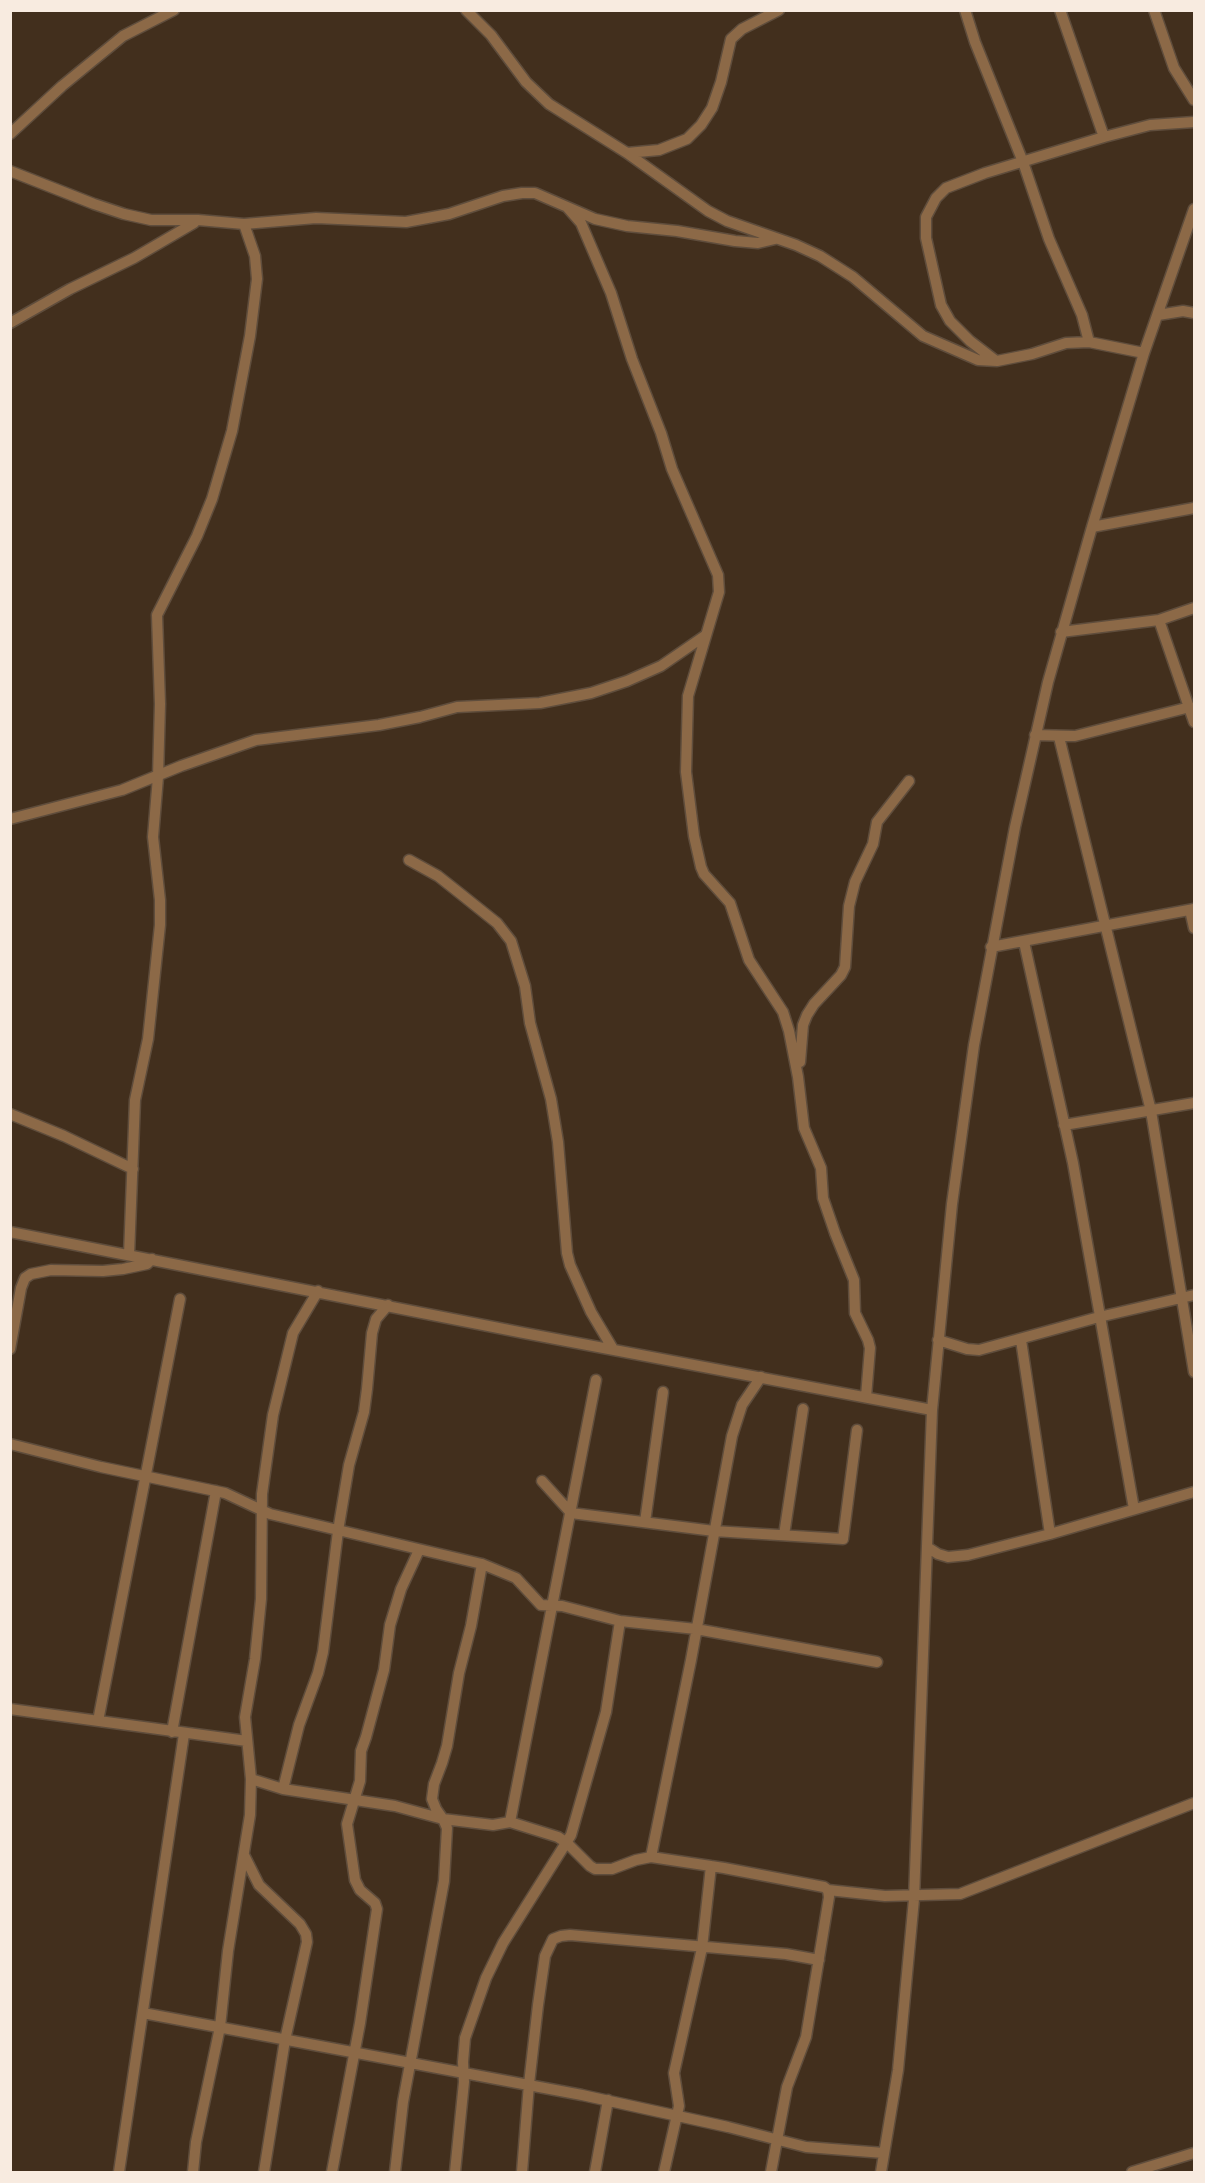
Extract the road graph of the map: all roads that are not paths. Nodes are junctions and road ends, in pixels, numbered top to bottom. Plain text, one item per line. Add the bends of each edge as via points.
1 (174, 10) edge
2 (466, 10) edge
3 (779, 10) edge
4 (965, 10) edge
5 (1060, 10) edge
6 (1154, 10) edge
7 (1194, 100) edge
8 (1194, 123) edge
9 (10, 134) edge
10 (1104, 137) junction
11 (627, 153) junction
12 (1023, 162) junction
13 (10, 171) edge
14 (567, 207) junction
15 (1194, 208) edge
16 (198, 220) junction
17 (244, 224) junction
18 (776, 239) junction
19 (1194, 313) edge
20 (1158, 315) junction
21 (10, 323) edge
22 (1089, 342) junction
23 (1144, 354) junction
24 (997, 361) junction
25 (1194, 508) edge
26 (1092, 527) junction
27 (1194, 608) edge
28 (1159, 620) junction
29 (1061, 632) junction
30 (706, 635) junction
31 (1190, 707) junction
32 (1194, 722) edge
33 (1035, 735) junction
34 (1059, 737) junction
35 (158, 777) junction
36 (909, 781) dead end
37 (10, 819) edge
38 (409, 860) dead end
39 (1192, 909) edge
40 (1104, 925) junction
41 (1194, 928) edge
42 (1024, 942) junction
43 (991, 947) junction
44 (798, 1077) junction
45 (1194, 1102) edge
46 (1151, 1110) junction
47 (10, 1114) edge
48 (1064, 1125) junction
49 (133, 1169) junction
50 (10, 1232) edge
51 (129, 1255) junction
52 (153, 1259) junction
53 (318, 1292) junction
54 (1194, 1295) edge
55 (180, 1299) dead end
56 (1182, 1299) junction
57 (388, 1305) junction
58 (1099, 1317) junction
59 (938, 1340) junction
60 (1021, 1340) junction
61 (10, 1348) edge
62 (614, 1349) junction
63 (1194, 1372) edge
64 (760, 1377) junction
65 (596, 1380) dead end
66 (663, 1392) dead end
67 (866, 1397) junction
68 (803, 1409) dead end
69 (932, 1410) junction
70 (857, 1430) dead end
71 (10, 1444) edge
72 (147, 1476) junction
73 (542, 1481) dead end
74 (216, 1491) junction
75 (1194, 1492) edge
76 (1134, 1509) junction
77 (261, 1511) junction
78 (571, 1512) junction
79 (645, 1522) junction
80 (338, 1531) junction
81 (714, 1531) junction
82 (1050, 1534) junction
83 (784, 1535) junction
84 (927, 1547) junction
85 (418, 1550) junction
86 (482, 1564) junction
87 (552, 1606) junction
88 (620, 1621) junction
89 (696, 1629) junction
90 (877, 1662) dead end
91 (10, 1709) edge
92 (98, 1721) junction
93 (172, 1732) junction
94 (184, 1734) junction
95 (247, 1741) junction
96 (251, 1779) junction
97 (283, 1790) junction
98 (356, 1801) junction
99 (1194, 1803) edge
100 (443, 1819) junction
101 (510, 1822) junction
102 (567, 1843) junction
103 (244, 1854) junction
104 (651, 1857) junction
105 (711, 1866) junction
106 (828, 1890) junction
107 (914, 1896) junction
108 (702, 1948) junction
109 (819, 1960) junction
110 (143, 2013) junction
111 (220, 2027) junction
112 (285, 2040) junction
113 (355, 2053) junction
114 (410, 2063) junction
115 (462, 2072) junction
116 (529, 2085) junction
117 (608, 2100) junction
118 (677, 2116) junction
119 (776, 2140) junction
120 (884, 2153) junction
121 (1194, 2153) edge
122 (119, 2172) edge
123 (193, 2172) edge
124 (264, 2172) edge
125 (332, 2172) edge
126 (394, 2172) edge
127 (455, 2172) edge
128 (522, 2172) edge
129 (595, 2172) edge
130 (664, 2172) edge
131 (771, 2172) edge
132 (881, 2172) edge
133 (1132, 2172) edge

1 - 9 street via 123,36
2 - 11 street via 549,104
3 - 11 street via 742,28 731,39 712,108 687,140 659,150
4 - 12 street
5 - 10 street
6 - 7 street via 1174,68
8 - 10 street via 1150,125
10 - 12 street
11 - 18 street via 708,211
12 - 22 street
12 - 24 street via 946,188 926,217 926,238 941,305 950,321
13 - 16 street via 138,218
14 - 17 street via 535,193 522,193 406,222 316,218
14 - 18 street via 627,226 735,241 758,243
14 - 30 street via 580,223 611,293 672,469 718,575 719,592
15 - 20 street
16 - 17 street
16 - 21 street
17 - 35 street via 255,256 256,279 232,431 197,536 157,615
18 - 24 street via 820,256 853,277 923,336 978,360
19 - 20 street
20 - 23 street
22 - 23 street
22 - 24 street via 1066,343
23 - 26 street
25 - 26 street
26 - 29 street
27 - 28 street
28 - 29 street
28 - 31 street
29 - 33 street
30 - 35 street via 661,666 591,693 540,703 457,707 379,725 263,738
30 - 44 street via 688,696 686,734 686,772 697,852 704,874 730,903 748,960 783,1012
31 - 32 street
31 - 34 street
33 - 34 street
33 - 43 street
34 - 40 street
35 - 37 street
35 - 49 street via 153,849 160,925 148,1039 135,1100
36 - 44 street via 877,822 873,844 855,882 849,906 845,967 807,1015
38 - 62 street via 438,876 497,922 511,941 551,1099 570,1265 591,1312
39 - 40 street
39 - 41 street
40 - 42 street
40 - 46 street
42 - 43 street
42 - 48 street
43 - 59 street via 961,1131
44 - 67 street via 804,1128 821,1168 824,1198 854,1280 855,1313 870,1348
45 - 46 street
46 - 48 street
46 - 56 street
47 - 49 street
48 - 58 street
49 - 51 street
50 - 51 street
51 - 52 street
52 - 53 street
52 - 61 street via 123,1269 31,1274 21,1288
53 - 57 street
53 - 77 street via 290,1341 273,1415
54 - 56 street
55 - 72 street
56 - 58 street
56 - 63 street
57 - 62 street
57 - 80 street via 376,1319 372,1333 364,1412 349,1465
58 - 60 street
58 - 76 street
59 - 60 street via 979,1350
59 - 69 street
60 - 82 street
62 - 64 street
64 - 67 street
64 - 81 street via 742,1405 732,1436
65 - 78 street
66 - 79 street
67 - 69 street
68 - 83 street
69 - 84 street
70 - 83 street via 843,1539
71 - 72 street
72 - 74 street
72 - 92 street
73 - 78 street
74 - 77 street
74 - 93 street
75 - 76 street
76 - 82 street
77 - 80 street
77 - 95 street via 261,1599 246,1705
78 - 79 street
78 - 87 street
79 - 81 street
80 - 85 street
80 - 97 street via 323,1652
81 - 83 street
81 - 89 street
82 - 84 street via 957,1557 943,1556
84 - 107 street
85 - 86 street
85 - 98 street via 390,1625 384,1670 360,1752
86 - 87 street via 516,1578 541,1605
86 - 100 street via 447,1746 434,1784 432,1799
87 - 88 street
87 - 101 street
88 - 89 street
88 - 102 street via 606,1712
89 - 90 street
89 - 104 street
91 - 92 street
92 - 93 street
93 - 94 street
94 - 95 street
94 - 110 street
95 - 96 street
96 - 97 street
96 - 103 street
97 - 98 street
98 - 100 street via 395,1806
98 - 113 street via 347,1824 353,1870 360,1890 377,1909
99 - 107 street via 960,1894
100 - 101 street via 493,1825
100 - 114 street via 447,1837 444,1881
101 - 102 street
102 - 104 street via 595,1869 612,1869
102 - 115 street via 502,1943 465,2038
103 - 111 street
103 - 112 street via 259,1885 306,1934 306,1951
104 - 105 street
105 - 106 street
105 - 108 street
106 - 107 street
106 - 109 street
107 - 120 street via 901,2047
108 - 109 street
108 - 116 street via 570,1935 553,1939 545,1956
108 - 118 street via 674,2073 679,2101
109 - 119 street via 806,2037 792,2072
110 - 111 street
110 - 122 street
111 - 112 street
111 - 123 street
112 - 113 street
112 - 124 street
113 - 114 street
113 - 125 street
114 - 115 street
114 - 126 street
115 - 116 street
115 - 127 street
116 - 117 street
116 - 128 street
117 - 118 street
117 - 129 street
118 - 119 street
118 - 130 street
119 - 120 street via 806,2147
119 - 131 street
120 - 132 street
121 - 133 street

